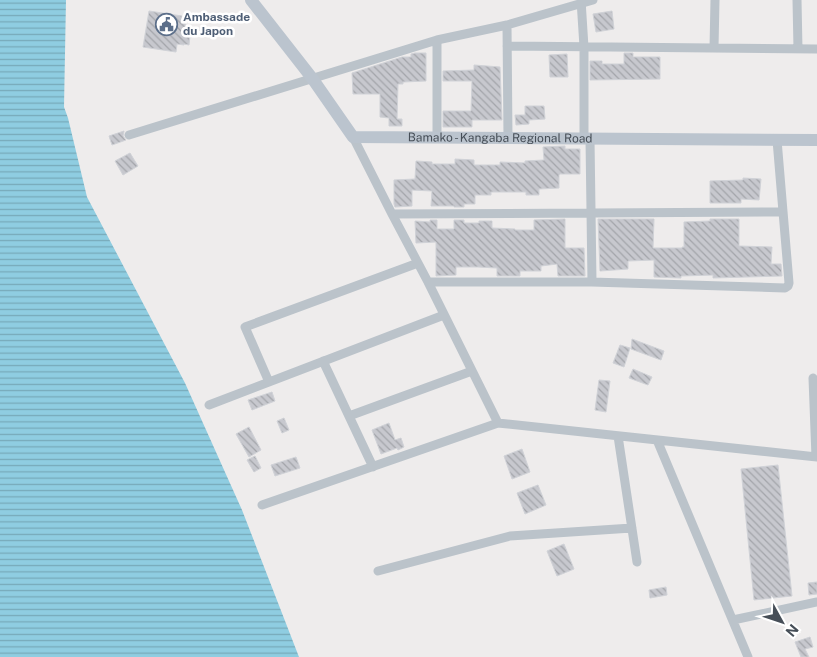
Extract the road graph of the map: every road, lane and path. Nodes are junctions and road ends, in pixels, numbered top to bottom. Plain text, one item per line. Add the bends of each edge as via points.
1 (251, 0) edge
2 (593, 0) edge
3 (715, 0) edge
4 (797, 0) edge
5 (581, 2) edge
6 (507, 25) junction
7 (437, 40) junction
8 (507, 46) junction
9 (584, 47) junction
10 (714, 48) junction
11 (798, 49) junction
12 (817, 49) edge
13 (312, 78) junction
14 (129, 135) dead end
15 (353, 137) junction
16 (437, 138) junction
17 (508, 138) junction
18 (587, 139) junction
19 (777, 140) junction
20 (817, 140) edge
21 (783, 212) junction
22 (591, 213) junction
23 (392, 214) junction
24 (418, 263) junction
25 (428, 282) junction
26 (592, 282) junction
27 (444, 315) junction
28 (322, 361) junction
29 (472, 371) junction
30 (813, 378) dead end
31 (269, 382) junction
32 (209, 405) dead end
33 (349, 416) junction
34 (498, 423) junction
35 (618, 436) junction
36 (657, 440) junction
37 (817, 457) edge
38 (373, 467) junction
39 (262, 505) dead end
40 (632, 528) junction
41 (638, 562) dead end
42 (378, 571) dead end
43 (817, 602) edge
44 (733, 620) junction
45 (748, 657) edge

1 - 13 street
2 - 5 street
3 - 10 street
4 - 11 street
5 - 6 street
5 - 9 street
6 - 7 street
6 - 8 street
7 - 13 street
7 - 16 street
8 - 9 street
8 - 17 street
9 - 10 street
9 - 18 street
10 - 11 street
11 - 12 street
13 - 14 street
13 - 15 street
15 - 16 street, Bamako - Kangaba Regional Road
15 - 23 street
16 - 17 street, Bamako - Kangaba Regional Road
17 - 18 street, Bamako - Kangaba Regional Road
18 - 19 street, Bamako - Kangaba Regional Road
18 - 22 street
19 - 20 street, Bamako - Kangaba Regional Road
19 - 21 street
21 - 22 street
21 - 26 street via 789,283 785,288
22 - 23 street
22 - 26 street
23 - 24 street
24 - 25 street
24 - 31 street via 245,327
25 - 26 street
25 - 27 street
27 - 28 street
27 - 29 street
28 - 31 street
28 - 33 street
29 - 33 street
29 - 34 street
30 - 37 street
31 - 32 street
33 - 38 street
34 - 35 street
34 - 38 street
35 - 36 street
35 - 40 street
36 - 37 street
36 - 44 street
38 - 39 street
40 - 41 street
40 - 42 street via 510,536
43 - 44 street
44 - 45 street

